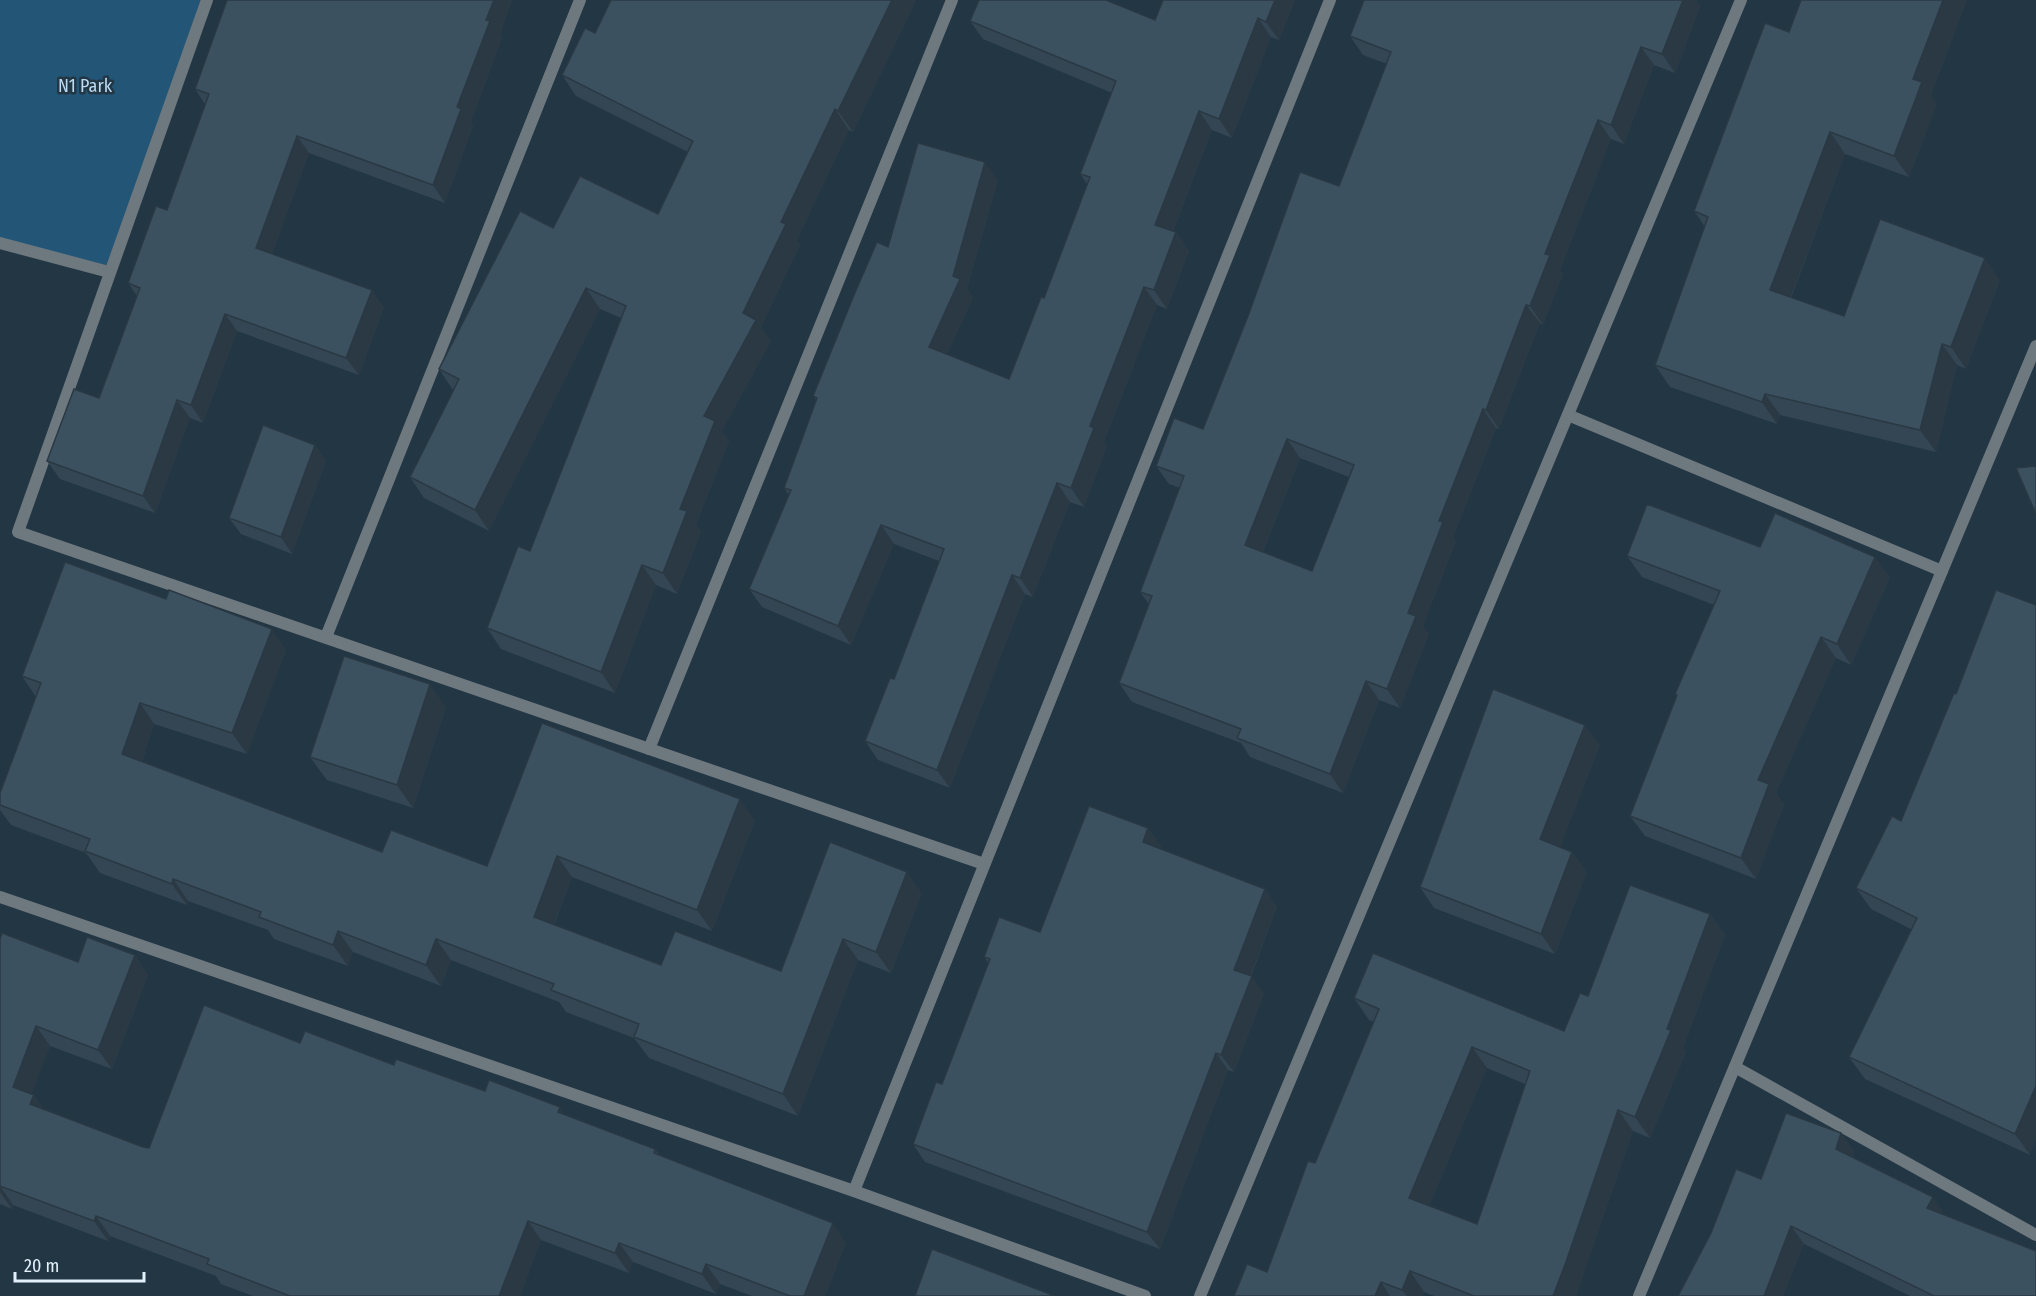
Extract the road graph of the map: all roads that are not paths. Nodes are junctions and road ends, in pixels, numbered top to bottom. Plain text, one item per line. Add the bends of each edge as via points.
1 (207, 0) edge
2 (580, 0) edge
3 (952, 0) edge
4 (1330, 0) edge
5 (1741, 0) edge
6 (0, 243) edge
7 (109, 272) junction
8 (2036, 346) edge
9 (1568, 415) junction
10 (1942, 571) junction
11 (326, 638) junction
12 (649, 749) junction
13 (984, 864) junction
14 (0, 897) edge
15 (1735, 1066) junction
16 (854, 1191) junction
17 (2036, 1235) edge
18 (1145, 1296) edge
19 (1200, 1296) edge
20 (1639, 1296) edge

1 - 7 street
2 - 11 street
3 - 12 street
4 - 13 street
5 - 9 street
6 - 7 street
7 - 11 street via 18,531
8 - 10 street
9 - 10 street
9 - 19 street
10 - 15 street
11 - 12 street
12 - 13 street
13 - 16 street
14 - 16 street
15 - 17 street
15 - 20 street
16 - 18 street

